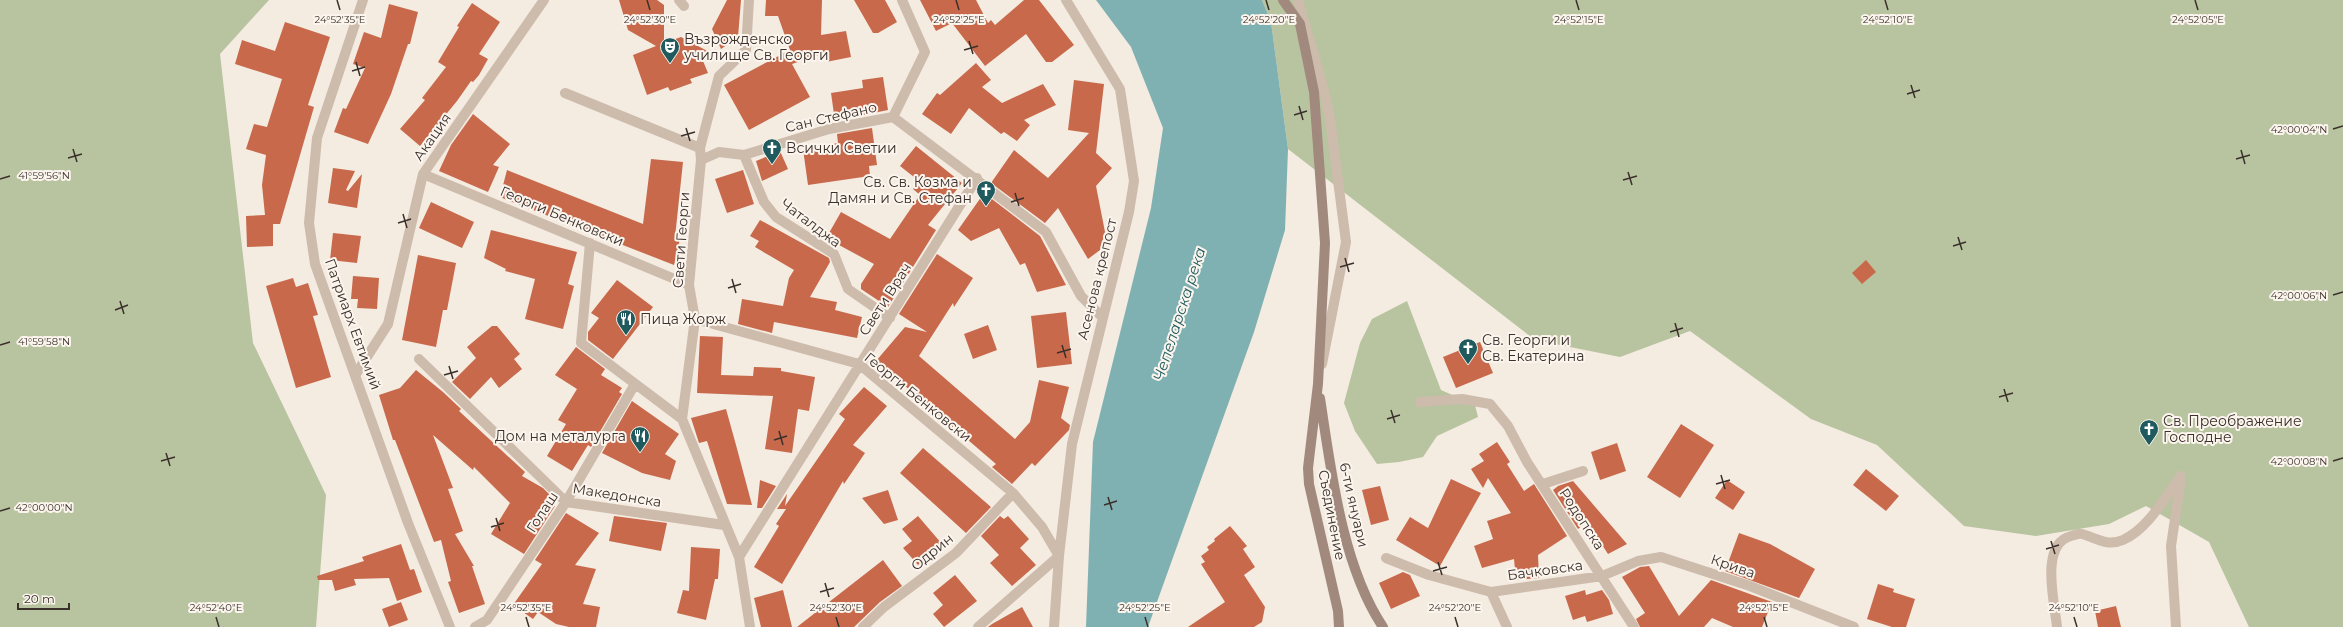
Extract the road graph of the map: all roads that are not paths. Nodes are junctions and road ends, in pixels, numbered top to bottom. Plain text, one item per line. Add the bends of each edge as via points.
1 (363, 0) edge
2 (544, 0) edge
3 (749, 0) edge
4 (902, 0) edge
5 (1066, 0) edge
6 (1283, 0) edge
7 (1298, 0) edge
8 (565, 93) dead end
9 (894, 117) junction
10 (700, 148) junction
11 (744, 155) junction
12 (702, 160) junction
13 (424, 174) junction
14 (977, 178) junction
15 (590, 243) junction
16 (689, 285) junction
17 (1102, 317) junction
18 (890, 318) junction
19 (695, 319) junction
20 (419, 360) dead end
21 (860, 364) junction
22 (356, 374) junction
23 (635, 384) junction
24 (1318, 384) junction
25 (1420, 402) dead end
26 (682, 419) junction
27 (1583, 471) dead end
28 (1543, 484) junction
29 (1013, 493) junction
30 (566, 502) junction
31 (724, 525) junction
32 (1059, 556) junction
33 (739, 557) junction
34 (1386, 558) dead end
35 (1602, 576) junction
36 (1491, 592) junction
37 (450, 627) edge
38 (475, 627) edge
39 (750, 627) edge
40 (863, 627) edge
41 (978, 627) edge
42 (1054, 627) edge
43 (1339, 627) edge
44 (1383, 627) edge
45 (1507, 627) edge
46 (1634, 627) edge
47 (1854, 627) edge
48 (2057, 627) edge
49 (2176, 627) edge

1 - 22 street, Патриарх Евтимий via 317,138 309,223 315,264
2 - 13 street, Акация
3 - 10 street, Свети Георги via 746,50 718,76
4 - 9 street via 925,52
5 - 17 street, Асенова крепост via 1120,89 1134,181 1129,212
6 - 24 main road via 1300,24 1314,92 1325,242
7 - 24 street via 1327,105 1346,242
8 - 10 street
9 - 11 street, Сан Стефано via 829,129
9 - 14 street, Сан Стефано
10 - 12 street, Свети Георги
11 - 12 street, Сан Стефано via 719,152
11 - 18 street, Чаталджа via 764,202 776,217 834,254 848,289
12 - 16 street, Свети Георги
13 - 15 street, Георги Бенковски
13 - 22 street, Акация via 388,324
14 - 17 street, Сан Стефано via 1046,232 1081,296
14 - 18 street, Свети Врач
15 - 16 street, Георги Бенковски
15 - 23 street via 581,342
16 - 19 street, Свети Георги
17 - 32 street, Асенова крепост via 1072,444
18 - 21 street, Свети Врач
19 - 21 street, Георги Бенковски
19 - 26 street, Свети Георги
20 - 30 street, Македонска
21 - 29 street, Георги Бенковски
21 - 33 street, Свети Врач
22 - 37 street, Патриарх Евтимий via 408,523
23 - 26 street
23 - 30 street, Голаш
24 - 43 main road, Съединение via 1308,468 1309,484 1338,611
24 - 44 main road, 6-ти януари via 1332,482 1341,516 1362,588 1370,608
25 - 28 street, Родопска via 1462,399 1490,404 1508,426 1527,462
26 - 31 street, Свети Георги
27 - 28 street
28 - 35 street, Родопска
29 - 32 street, Георги Бенковски via 1042,527
29 - 40 street, Одрин via 956,553 884,607
30 - 31 street, Македонска
30 - 38 street, Голаш via 487,620
31 - 33 street, Свети Георги
32 - 41 street
32 - 42 street, Асенова крепост
33 - 39 street, Свети Георги
34 - 36 street, Бачковска via 1430,575
35 - 36 street, Бачковска
35 - 46 street, Родопска
35 - 47 street, Крива via 1638,561 1661,556 1750,586
36 - 45 street, Бачковска
48 - 49 street via 2051,570 2054,549 2066,537 2080,533 2104,543 2122,541 2141,528 2181,476 2171,546

